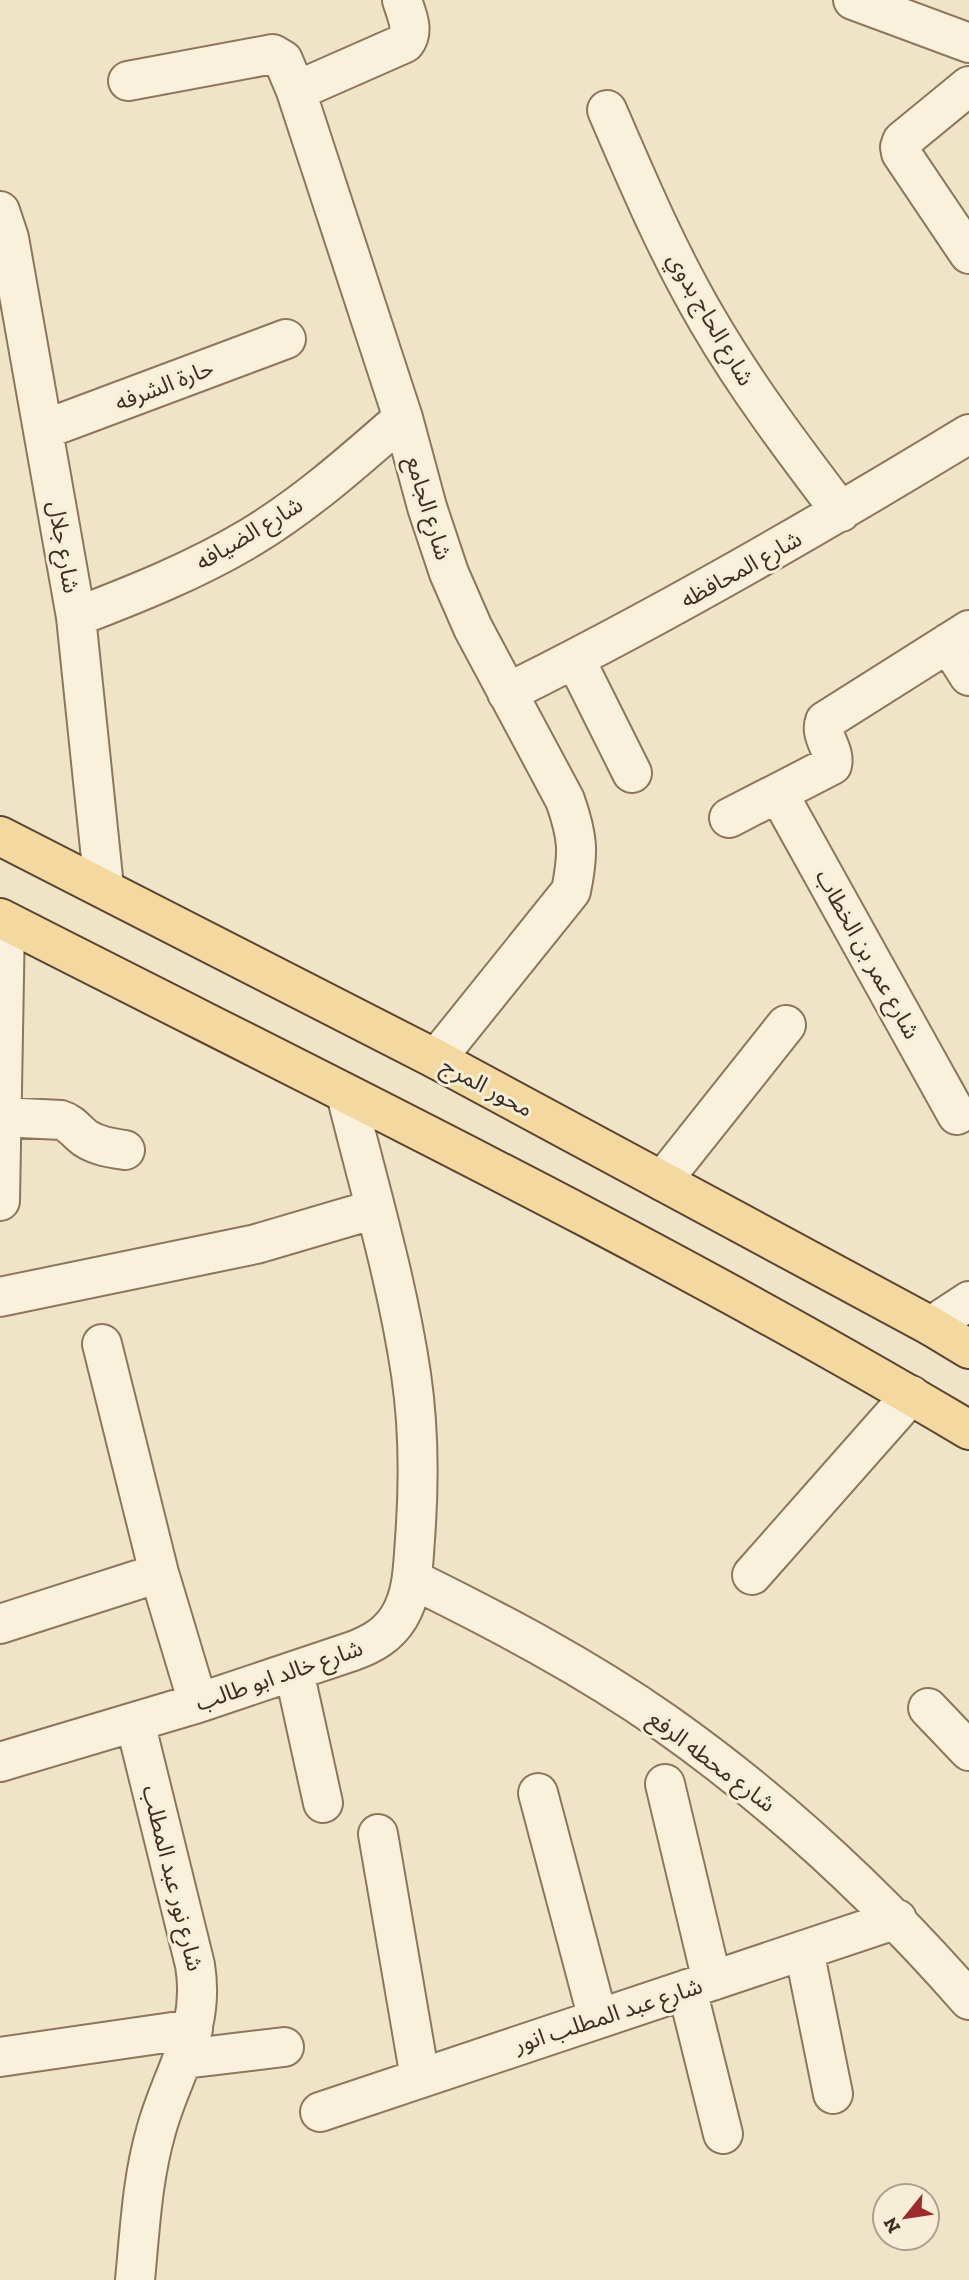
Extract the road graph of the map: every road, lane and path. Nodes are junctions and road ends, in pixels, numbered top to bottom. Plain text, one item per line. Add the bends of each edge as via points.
1 (402, 0) edge
2 (853, 0) edge
3 (969, 43) edge
4 (128, 81) dead end
5 (969, 86) edge
6 (296, 91) junction
7 (607, 110) dead end
8 (0, 211) edge
9 (969, 254) edge
10 (286, 339) dead end
11 (403, 418) junction
12 (43, 430) junction
13 (969, 433) edge
14 (841, 512) junction
15 (76, 617) junction
16 (959, 636) edge
17 (575, 659) junction
18 (969, 676) edge
19 (507, 693) junction
20 (632, 773) dead end
21 (778, 793) junction
22 (729, 818) dead end
23 (0, 836) edge
24 (104, 887) junction
25 (3, 920) edge
26 (786, 1025) dead end
27 (436, 1059) junction
28 (346, 1094) junction
29 (957, 1115) dead end
30 (2, 1117) junction
31 (125, 1150) dead end
32 (662, 1181) junction
33 (0, 1202) edge
34 (374, 1209) junction
35 (0, 1297) edge
36 (969, 1301) edge
37 (931, 1326) junction
38 (102, 1344) dead end
39 (969, 1349) edge
40 (911, 1395) junction
41 (969, 1430) edge
42 (159, 1573) junction
43 (752, 1576) dead end
44 (412, 1579) junction
45 (0, 1624) edge
46 (294, 1671) junction
47 (198, 1703) junction
48 (928, 1708) dead end
49 (135, 1721) junction
50 (969, 1751) edge
51 (0, 1762) edge
52 (665, 1784) dead end
53 (538, 1793) dead end
54 (323, 1803) dead end
55 (378, 1835) dead end
56 (897, 1919) junction
57 (804, 1950) junction
58 (700, 1985) junction
59 (969, 2000) edge
60 (598, 2019) junction
61 (188, 2044) junction
62 (284, 2047) dead end
63 (0, 2057) edge
64 (420, 2078) junction
65 (833, 2094) dead end
66 (320, 2112) dead end
67 (723, 2134) dead end
68 (135, 2280) edge

1 - 6 street via 410,30 405,43
2 - 3 street
4 - 6 street, شارع الجامع via 273,54 283,60
5 - 9 street via 900,147
6 - 11 street, شارع الجامع
7 - 14 street, شارع الحاج بدوي via 653,217 708,321 770,419
8 - 12 street, شارع جلال
10 - 12 street, حارة الشرفه
11 - 15 street, شارع الضيافه via 331,482 252,537 167,582
11 - 19 street, شارع الجامع via 449,573
12 - 15 street, شارع جلال
13 - 14 street, شارع المحافظه
14 - 17 street, شارع المحافظه
15 - 24 street, شارع جلال
16 - 18 street
16 - 21 street via 827,720 823,729 832,765
17 - 19 street, شارع المحافظه
17 - 20 street
19 - 27 street, شارع الجامع via 565,800 576,829 578,860 571,891
21 - 22 street
21 - 29 street, شارع عمر بن الخطاب
23 - 24 main road, محور المرج
24 - 27 main road, محور المرج
25 - 28 main road
25 - 30 street
26 - 32 street
27 - 32 main road, محور المرج
28 - 34 street, شارع خالد ابو طالب
28 - 40 main road via 537,1190
30 - 31 street via 66,1122 97,1144
30 - 33 street
32 - 37 main road, محور المرج
34 - 35 street via 256,1244
34 - 44 street, شارع خالد ابو طالب via 411,1377 417,1498
36 - 37 street
37 - 39 main road, محور المرج
38 - 42 street
40 - 41 main road
40 - 43 street
42 - 45 street
42 - 47 street
44 - 46 street, شارع خالد ابو طالب via 400,1616 388,1632 372,1644
44 - 56 street, شارع محطه الرفع via 490,1617 664,1722 813,1841
46 - 47 street, شارع خالد ابو طالب
46 - 54 street
47 - 49 street, شارع خالد ابو طالب
48 - 50 street
49 - 51 street, شارع خالد ابو طالب
49 - 61 street, شارع نور عبد المطلب via 199,1987
52 - 58 street
53 - 60 street
55 - 64 street
56 - 57 street, شارع عبد المطلب انور
56 - 59 street, شارع محطه الرفع
57 - 58 street, شارع عبد المطلب انور
57 - 65 street
58 - 60 street, شارع عبد المطلب انور
58 - 67 street
60 - 64 street, شارع عبد المطلب انور
61 - 62 street
61 - 63 street
61 - 68 street, شارع نور عبد المطلب via 156,2128 141,2200
64 - 66 street, شارع عبد المطلب انور

